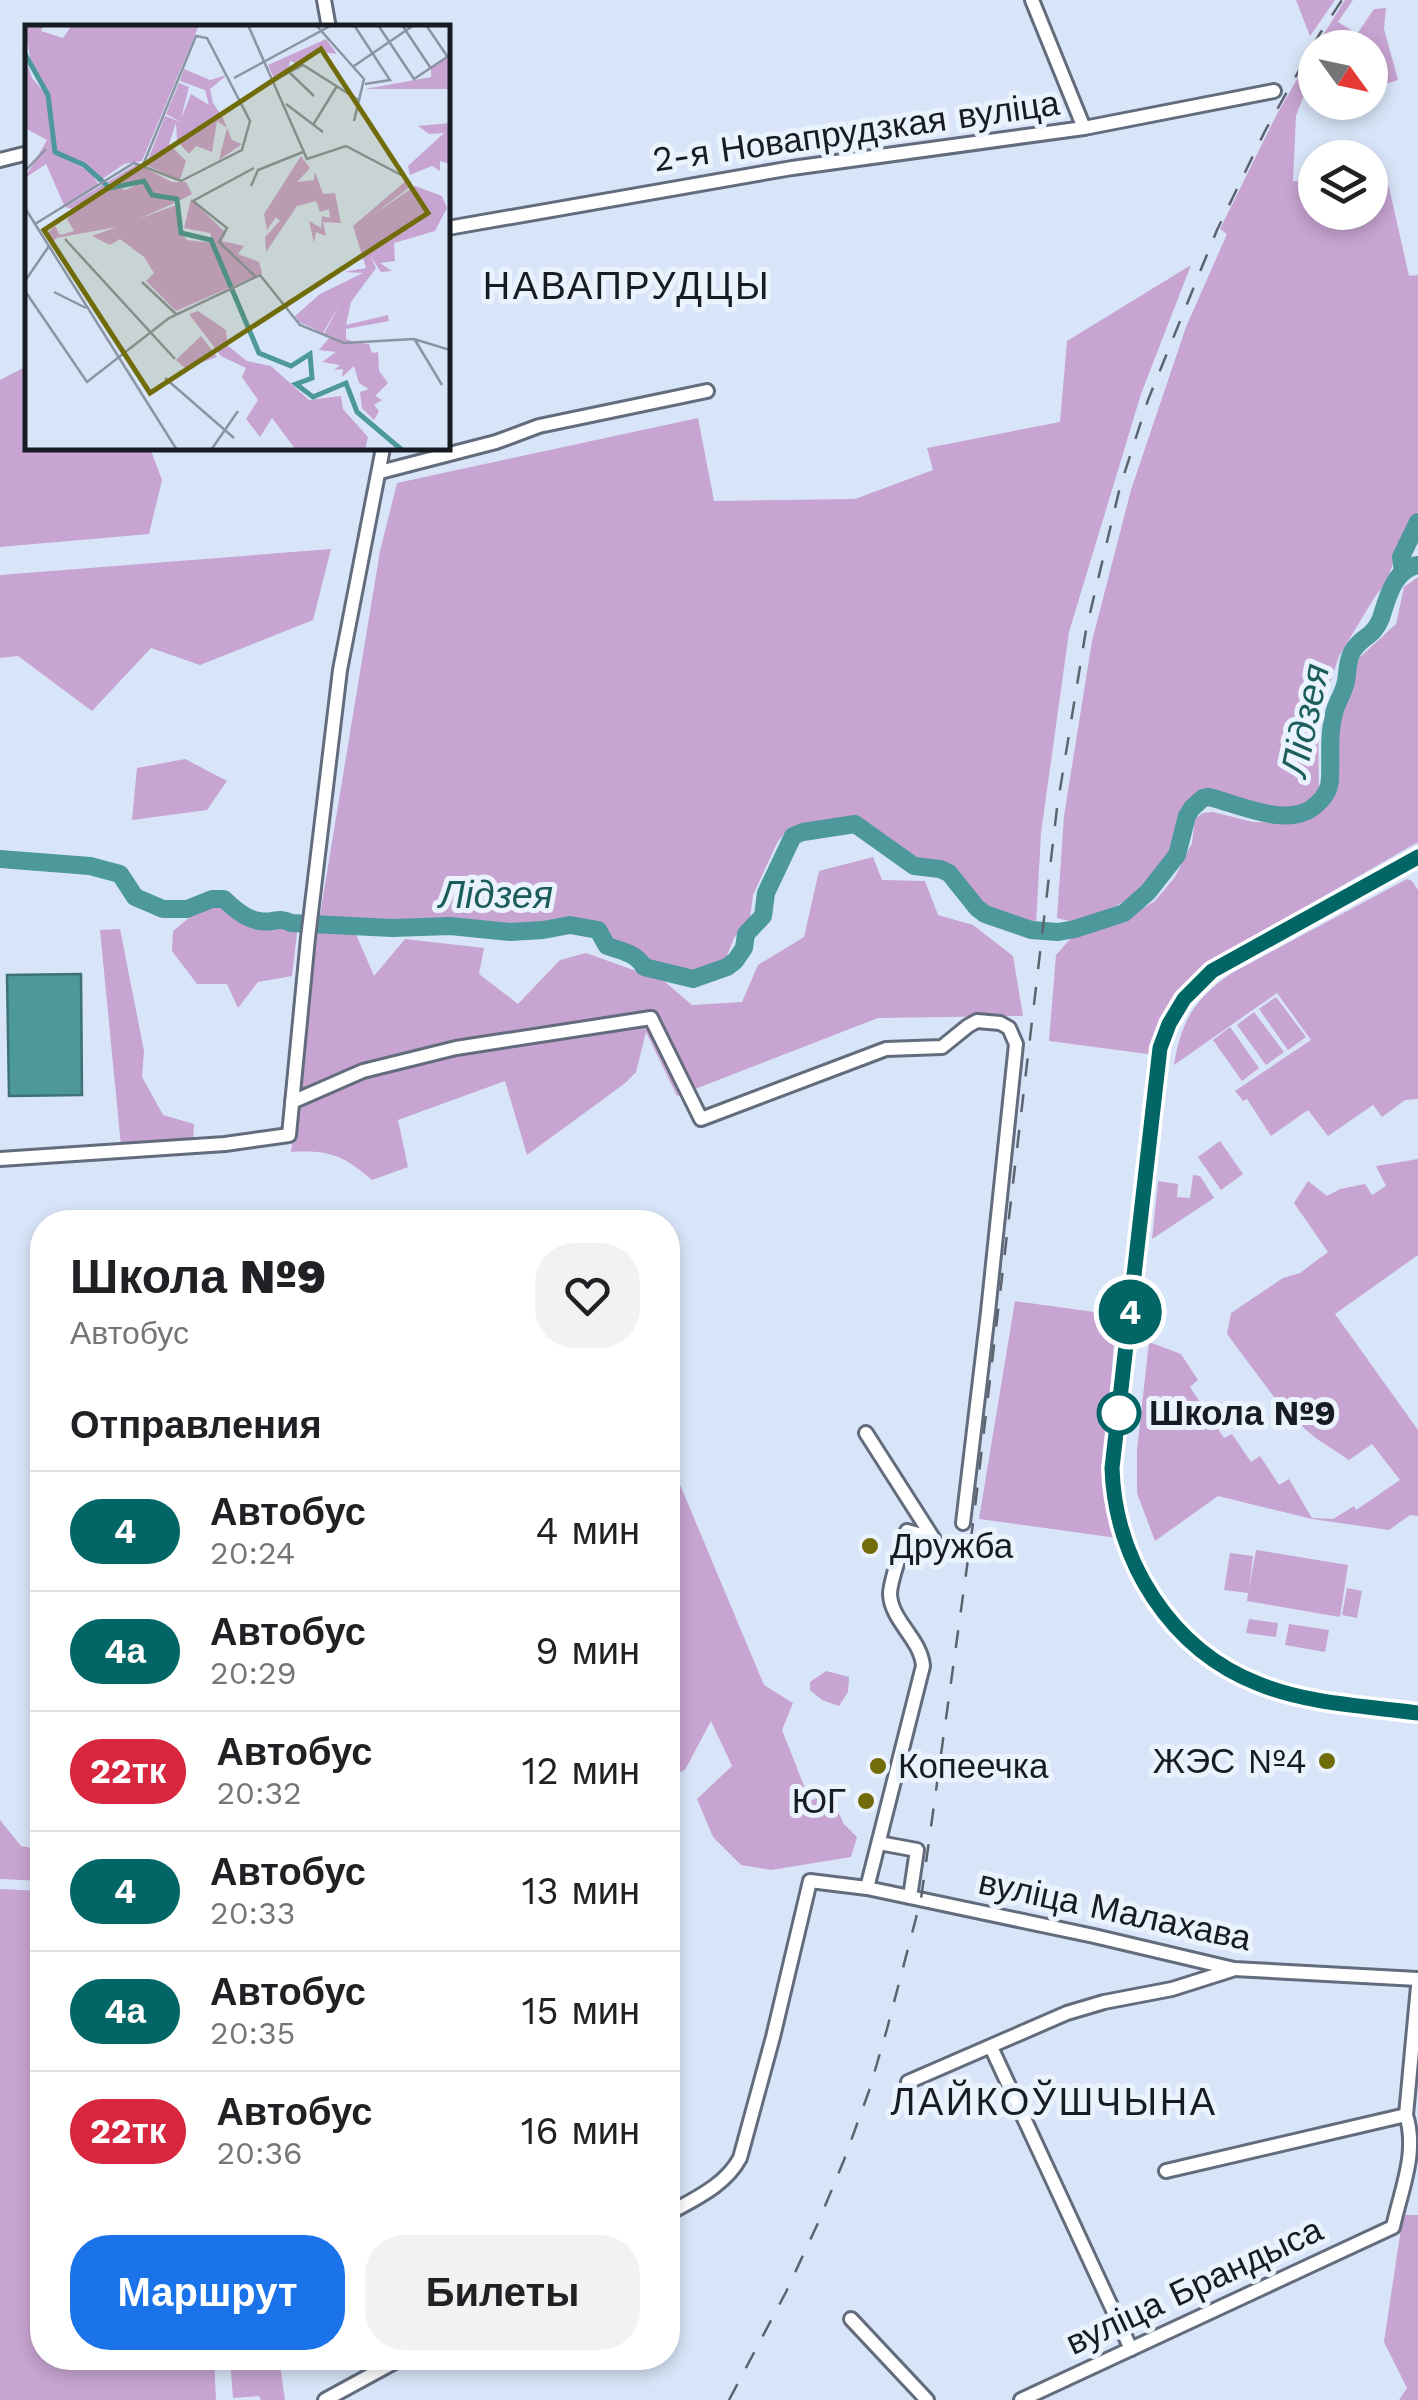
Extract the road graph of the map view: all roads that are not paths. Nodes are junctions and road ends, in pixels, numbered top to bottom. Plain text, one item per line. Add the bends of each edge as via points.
1 (324, 0) edge
2 (1032, 0) edge
3 (328, 25) edge
4 (1274, 90) dead end
5 (1084, 128) junction
6 (25, 154) edge
7 (0, 160) edge
8 (450, 228) edge
9 (707, 391) dead end
10 (383, 450) edge
11 (380, 472) junction
12 (1418, 856) edge
13 (292, 1102) junction
14 (0, 1159) edge
15 (866, 1433) dead end
16 (962, 1523) dead end
17 (1418, 1713) edge
18 (878, 1843) junction
19 (867, 1888) junction
20 (915, 1898) junction
21 (1234, 1969) junction
22 (1418, 1982) edge
23 (991, 2047) junction
24 (908, 2082) dead end
25 (1406, 2115) junction
26 (1166, 2171) dead end
27 (680, 2207) edge
28 (851, 2318) dead end
29 (1131, 2349) junction
30 (380, 2370) edge
31 (324, 2400) edge
32 (927, 2400) edge
33 (1021, 2400) edge

1 - 3 street
2 - 5 street
4 - 5 street, 2-я Новапрудзкая вуліца
5 - 8 street, 2-я Новапрудзкая вуліца via 792,168
6 - 7 street
9 - 11 street via 539,426
10 - 11 street
11 - 13 street via 340,670
12 - 17 street via 1212,971 1169,1024 1160,1048 1112,1468 1113,1496 1134,1563 1154,1600 1206,1657 1298,1696
13 - 14 street via 288,1135
13 - 16 street via 363,1071 456,1048 650,1018 701,1119 886,1048 942,1047 977,1021 1000,1022 1016,1044
15 - 18 street via 933,1538 907,1532 890,1593 923,1666
18 - 19 street
18 - 20 street via 918,1850
19 - 20 street, вуліца Малахава
19 - 27 street, вуліца Малахава via 810,1881 740,2158 721,2183
20 - 21 street, вуліца Малахава
21 - 22 street, вуліца Малахава
21 - 23 street via 1066,2013
22 - 25 street
23 - 24 street
23 - 29 street
25 - 26 street
25 - 29 street, вуліца Брандыса via 1412,2148 1392,2227
28 - 32 street
29 - 33 street, вуліца Брандыса
30 - 31 street

